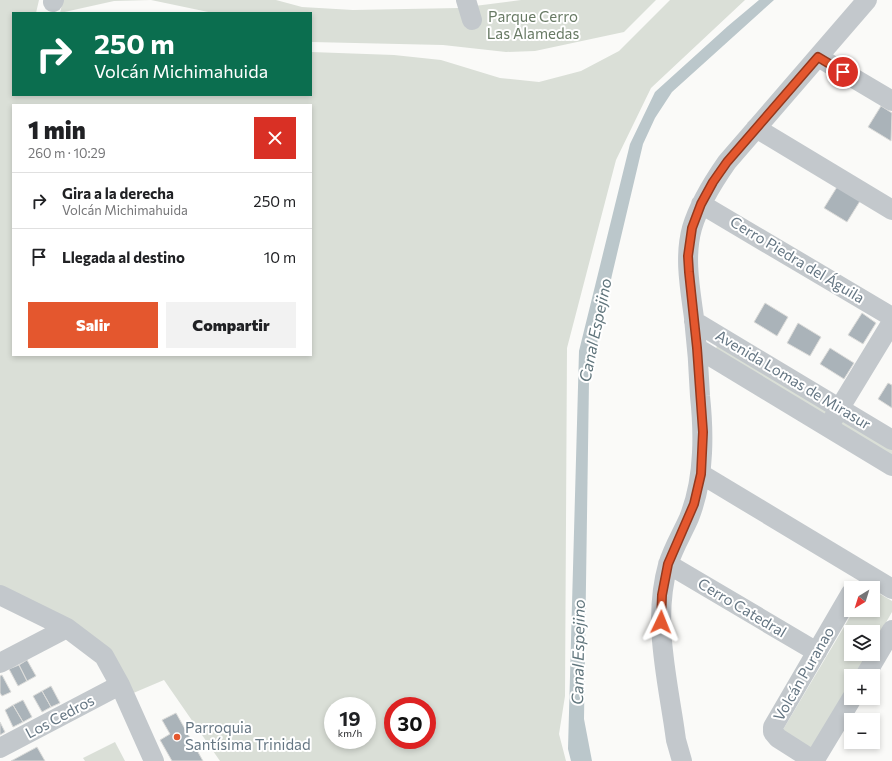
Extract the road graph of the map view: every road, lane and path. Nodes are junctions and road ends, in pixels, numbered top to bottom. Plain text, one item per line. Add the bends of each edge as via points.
1 (466, 0) edge
2 (868, 0) edge
3 (472, 20) dead end
4 (818, 57) junction
5 (892, 101) edge
6 (756, 128) junction
7 (701, 204) junction
8 (892, 210) edge
9 (892, 317) edge
10 (694, 321) junction
11 (892, 322) edge
12 (697, 348) junction
13 (840, 408) junction
14 (828, 427) junction
15 (892, 440) edge
16 (892, 466) edge
17 (701, 474) junction
18 (668, 564) junction
19 (859, 580) edge
20 (892, 589) edge
21 (0, 595) edge
22 (844, 605) edge
23 (67, 628) junction
24 (892, 630) edge
25 (816, 652) junction
26 (0, 664) edge
27 (869, 669) edge
28 (120, 685) junction
29 (848, 705) edge
30 (0, 748) edge
31 (154, 761) edge
32 (682, 761) edge
33 (814, 761) edge

1 - 3 street
2 - 4 street
4 - 5 street
4 - 6 street
6 - 7 street via 727,162
6 - 8 street
7 - 9 street, Cerro Piedra del Águila
7 - 10 street via 692,228 688,256
10 - 12 street
10 - 13 street, Avenida Lomas de Mirasur
11 - 13 street
12 - 14 street, Avenida Lomas de Mirasur
12 - 17 street via 703,432
13 - 14 street
13 - 15 street, Avenida Lomas de Mirasur
14 - 16 street, Avenida Lomas de Mirasur
17 - 18 street via 694,504
17 - 19 street
18 - 25 street, Cerro Catedral
18 - 32 street via 662,595 661,632 676,740
19 - 20 street
21 - 23 street
22 - 25 street, Volcán Puranao
23 - 26 street
23 - 28 street via 104,656
24 - 27 street
25 - 33 street, Volcán Puranao via 772,727 774,736
28 - 30 street, Los Cedros
28 - 31 street
29 - 33 street, Volcán Puranao

